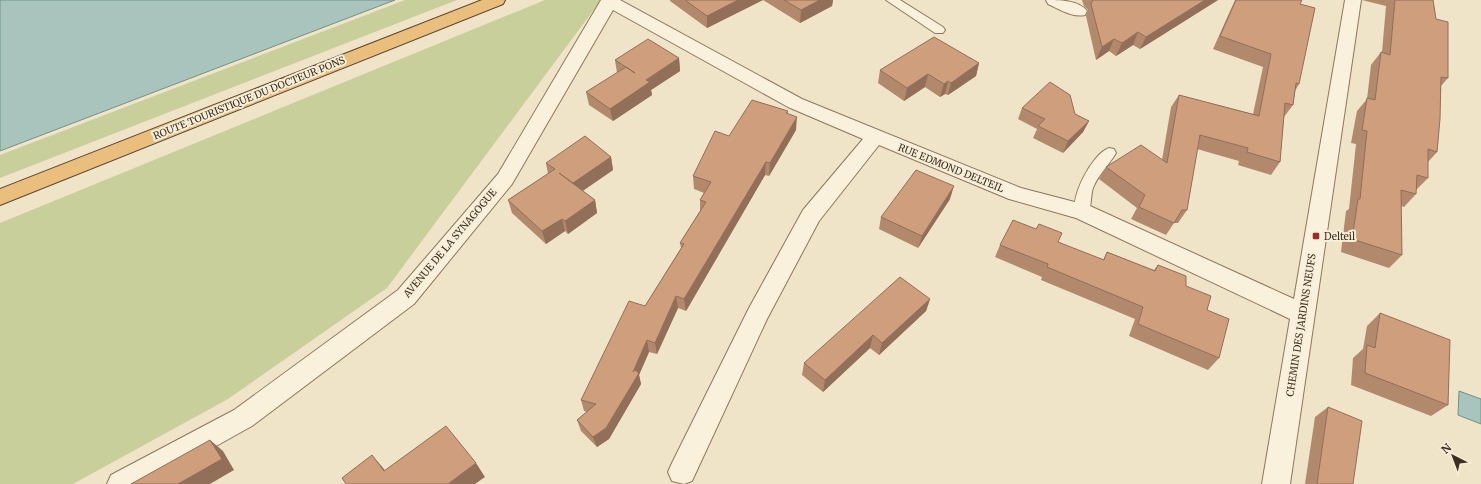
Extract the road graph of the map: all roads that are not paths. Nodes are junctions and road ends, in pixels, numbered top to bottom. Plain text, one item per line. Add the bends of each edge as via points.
1 (497, 0) edge
2 (892, 0) edge
3 (1054, 0) edge
4 (1353, 0) edge
5 (610, 1) edge
6 (1079, 11) dead end
7 (939, 30) dead end
8 (876, 136) junction
9 (1109, 153) dead end
10 (0, 197) edge
11 (1082, 212) junction
12 (1303, 314) junction
13 (682, 472) dead end
14 (121, 484) edge
15 (1276, 484) edge

1 - 10 highway, ROUTE TOURISTIQUE DU DOCTEUR PONS
2 - 7 lane
3 - 6 street
4 - 12 street, CHEMIN DES JARDINS NEUFS
5 - 8 street, RUE EDMOND DELTEIL via 795,103
5 - 14 street, AVENUE DE LA SYNAGOGUE via 505,179 406,297 243,418
8 - 11 street, RUE EDMOND DELTEIL via 1016,194
8 - 13 street via 811,216 757,315
9 - 11 lane via 1087,184 1082,200
11 - 12 street, RUE EDMOND DELTEIL
12 - 15 street, CHEMIN DES JARDINS NEUFS

